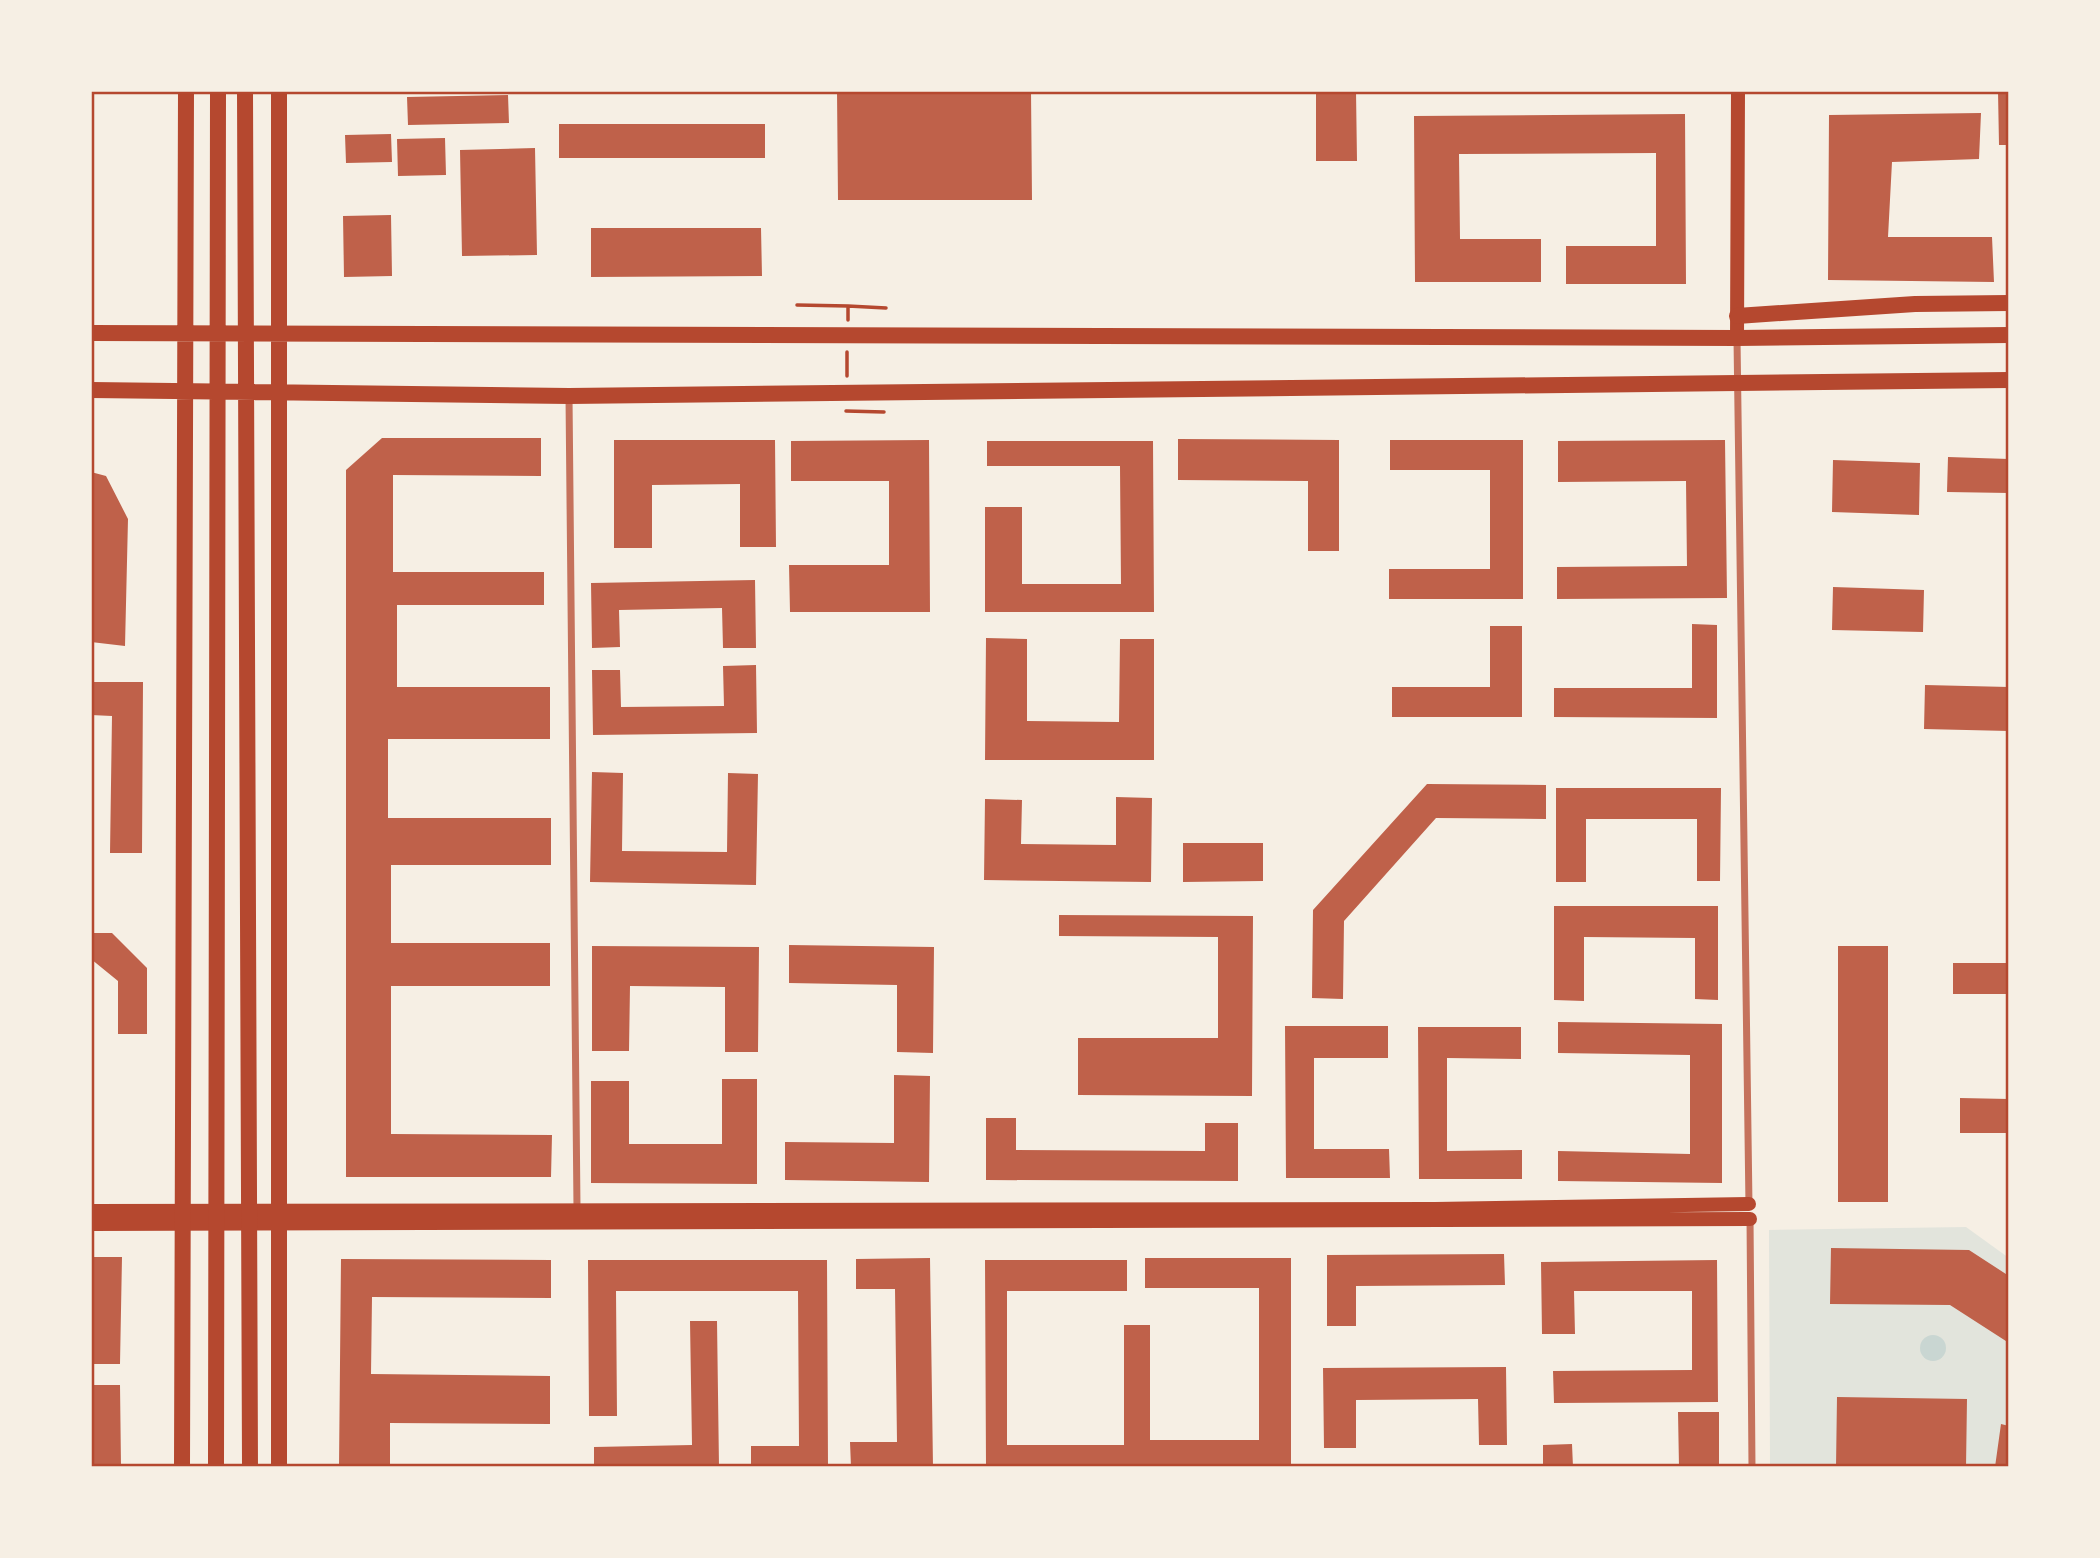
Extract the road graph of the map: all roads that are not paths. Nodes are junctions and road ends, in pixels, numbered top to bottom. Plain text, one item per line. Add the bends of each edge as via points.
1 (186, 91) edge
2 (218, 91) edge
3 (246, 91) edge
4 (279, 91) edge
5 (1738, 91) edge
6 (2009, 303) edge
7 (1737, 316) junction
8 (247, 331) junction
9 (188, 332) junction
10 (218, 332) junction
11 (91, 333) edge
12 (281, 333) junction
13 (2009, 335) edge
14 (1737, 338) junction
15 (2009, 380) edge
16 (1738, 384) junction
17 (91, 390) edge
18 (187, 390) junction
19 (279, 390) junction
20 (218, 391) junction
21 (248, 391) junction
22 (569, 396) junction
23 (577, 1208) junction
24 (91, 1211) edge
25 (1749, 1211) junction
26 (182, 1217) junction
27 (217, 1217) junction
28 (250, 1217) junction
29 (277, 1217) junction
30 (91, 1224) edge
31 (182, 1467) edge
32 (216, 1467) edge
33 (250, 1467) edge
34 (279, 1467) edge
35 (1752, 1467) edge

1 - 9 main road
2 - 10 main road
3 - 8 main road
4 - 12 main road
5 - 7 main road
6 - 7 main road
7 - 14 main road
8 - 10 main road
8 - 12 main road
8 - 21 main road
9 - 10 main road
9 - 11 main road
9 - 18 main road
10 - 20 main road
12 - 14 main road
12 - 19 main road
13 - 14 main road
14 - 16 street
15 - 16 main road
16 - 22 main road
16 - 25 street
17 - 18 main road
18 - 20 main road
18 - 26 main road
19 - 21 main road
19 - 22 main road
19 - 29 main road
20 - 21 main road
20 - 27 main road
21 - 28 main road
22 - 23 street
23 - 25 main road
23 - 29 main road
24 - 26 main road
25 - 29 main road
25 - 35 street
26 - 27 main road
26 - 30 main road
26 - 31 main road
27 - 28 main road
27 - 32 main road
28 - 29 main road
28 - 33 main road
29 - 34 main road

